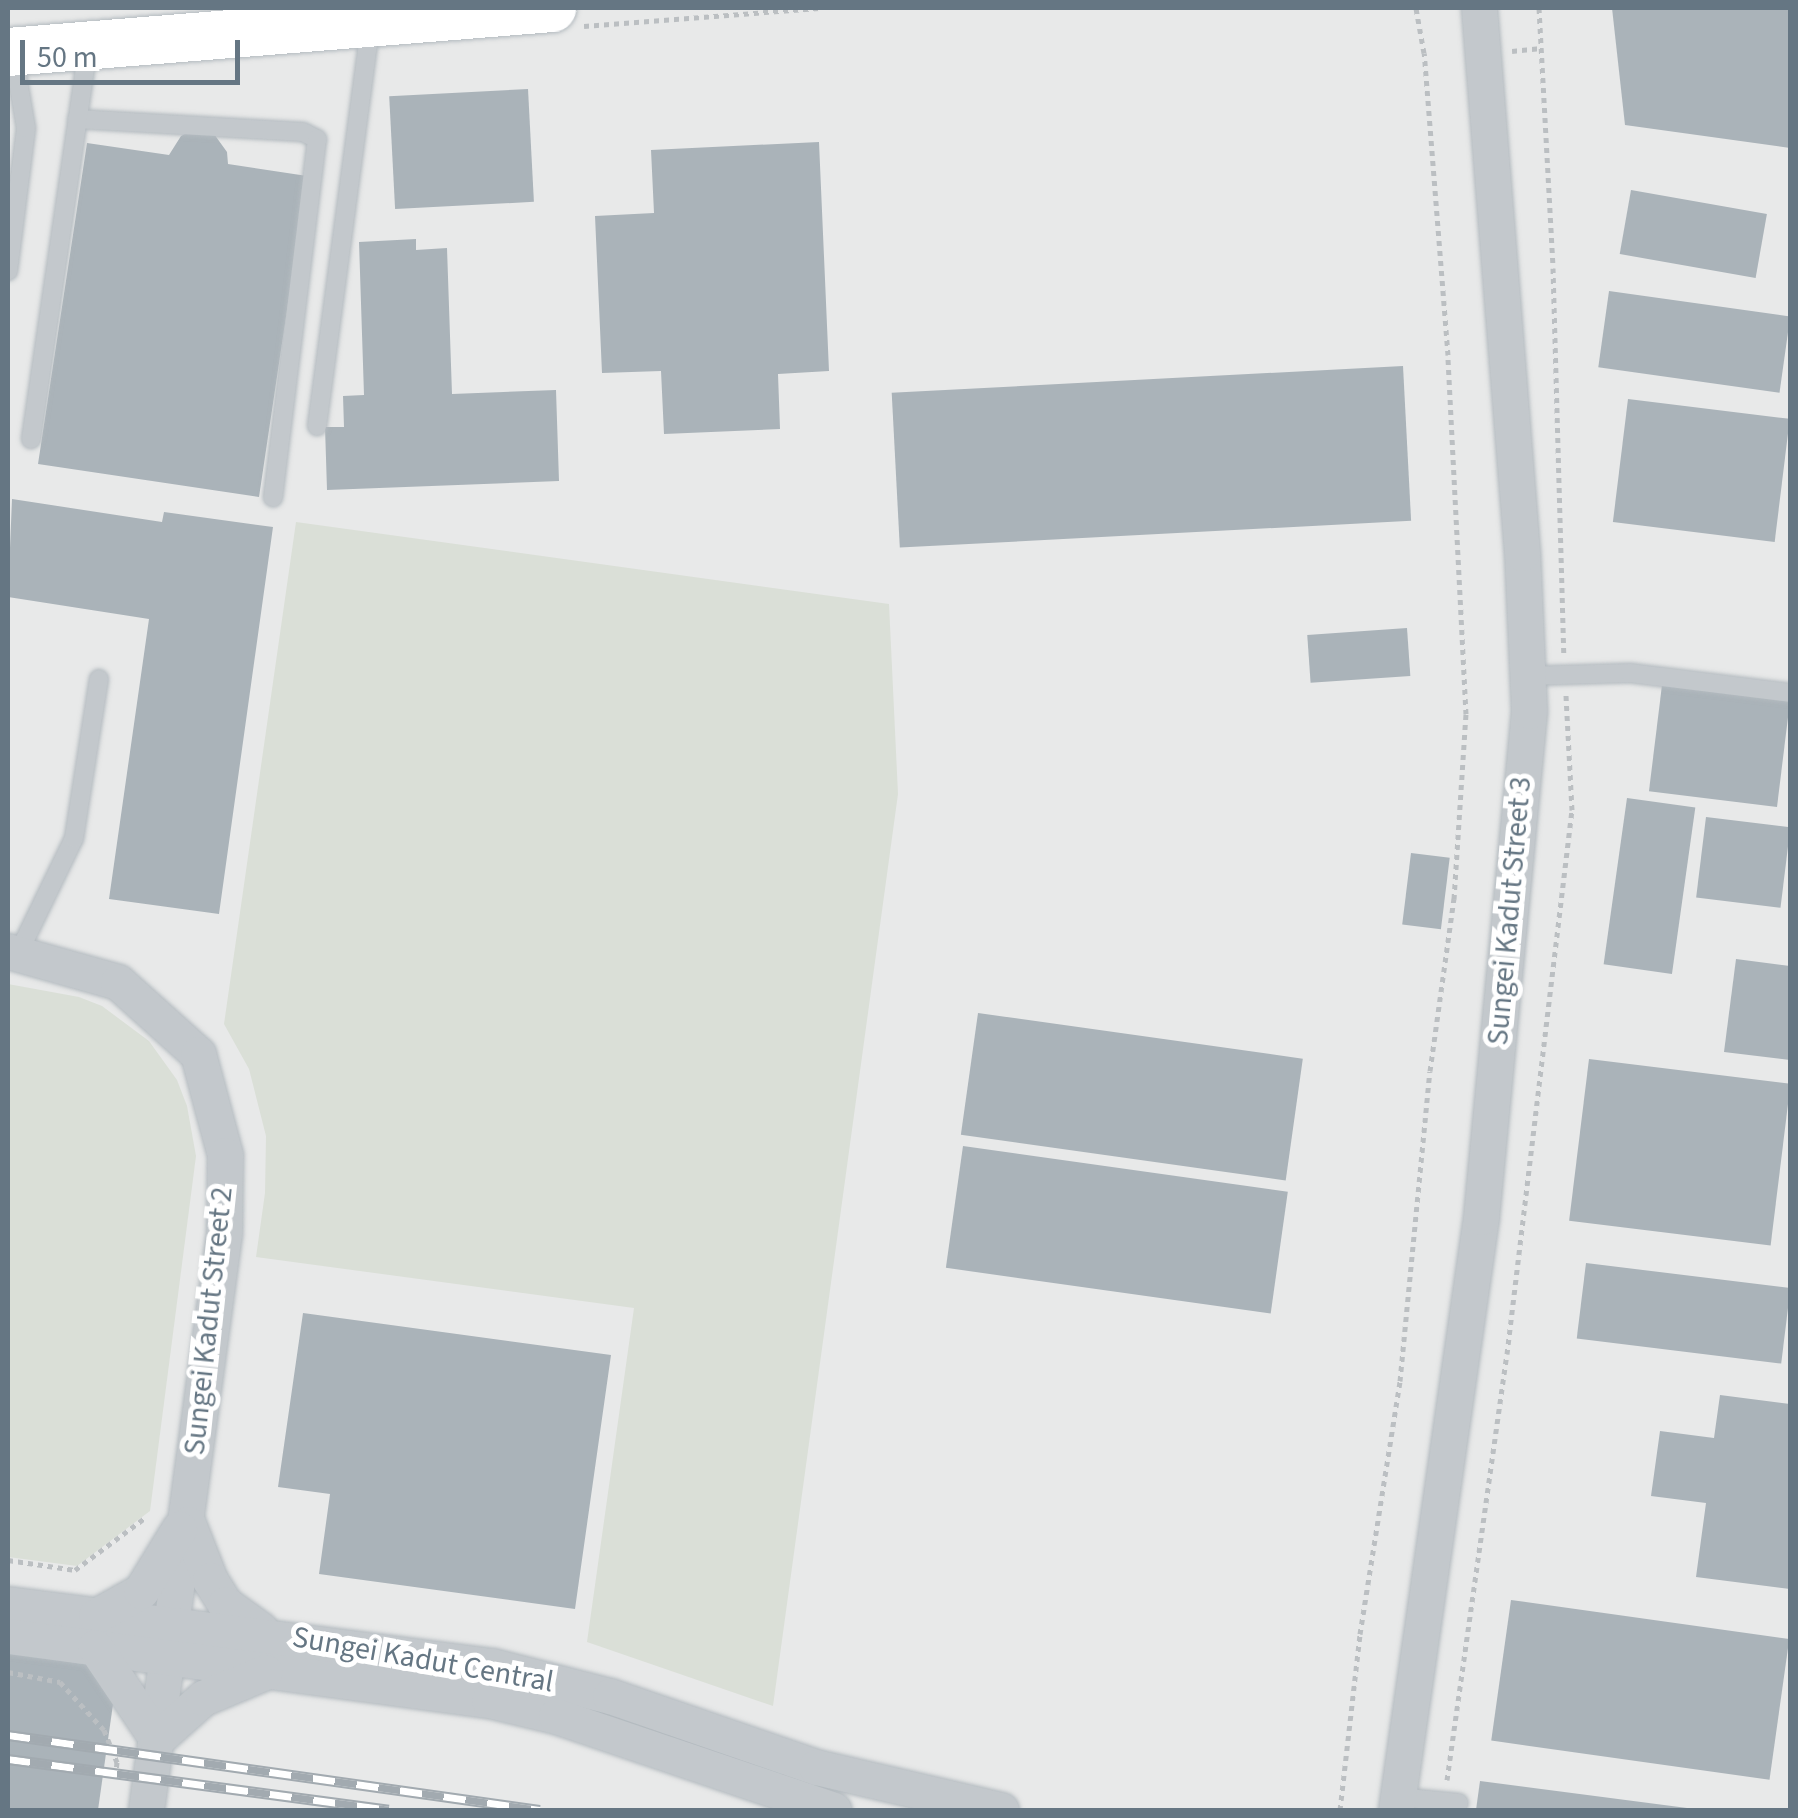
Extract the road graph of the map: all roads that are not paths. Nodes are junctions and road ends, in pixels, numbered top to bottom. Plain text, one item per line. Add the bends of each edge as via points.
1 (552, 8) edge
2 (1479, 8) edge
3 (371, 22) junction
4 (89, 44) junction
5 (10, 52) edge
6 (78, 120) junction
7 (17, 127) edge
8 (13, 185) edge
9 (8, 271) edge
10 (317, 426) dead end
11 (31, 439) dead end
12 (273, 497) dead end
13 (1527, 676) junction
14 (98, 679) dead end
15 (1790, 694) edge
16 (13, 952) edge
17 (186, 1516) junction
18 (8, 1604) edge
19 (96, 1632) junction
20 (265, 1634) junction
21 (8, 1636) edge
22 (172, 1640) junction
23 (264, 1672) junction
24 (157, 1739) junction
25 (1459, 1803) dead end
26 (1397, 1804) edge
27 (146, 1810) edge
28 (832, 1810) edge
29 (1001, 1810) edge

1 - 3 main road
2 - 13 street, Sungei Kadut Street 3
3 - 4 main road
3 - 10 lane
4 - 5 main road
4 - 6 lane
5 - 7 lane
6 - 11 lane
6 - 12 lane via 303,132 317,139
7 - 8 lane
8 - 9 lane
13 - 15 lane via 1630,673
13 - 26 street, Sungei Kadut Street 3 via 1481,1216
14 - 16 lane via 74,838
16 - 17 street, Sungei Kadut Street 2 via 118,982 198,1054 225,1155 224,1233
17 - 19 street via 140,1591
17 - 20 street via 225,1604
17 - 22 street, Sungei Kadut Street 2
18 - 19 street, Sungei Kadut Central
19 - 21 street, Sungei Kadut Central
19 - 22 street, Sungei Kadut Central
19 - 24 street
20 - 22 street, Sungei Kadut Central
20 - 29 street, Sungei Kadut Central via 492,1666 610,1696 816,1767
22 - 23 street, Sungei Kadut Central
22 - 24 street, Sungei Kadut Street 2
23 - 24 street via 203,1698
23 - 28 street, Sungei Kadut Central via 489,1700 556,1716
24 - 27 street, Sungei Kadut Street 2
25 - 26 lane

